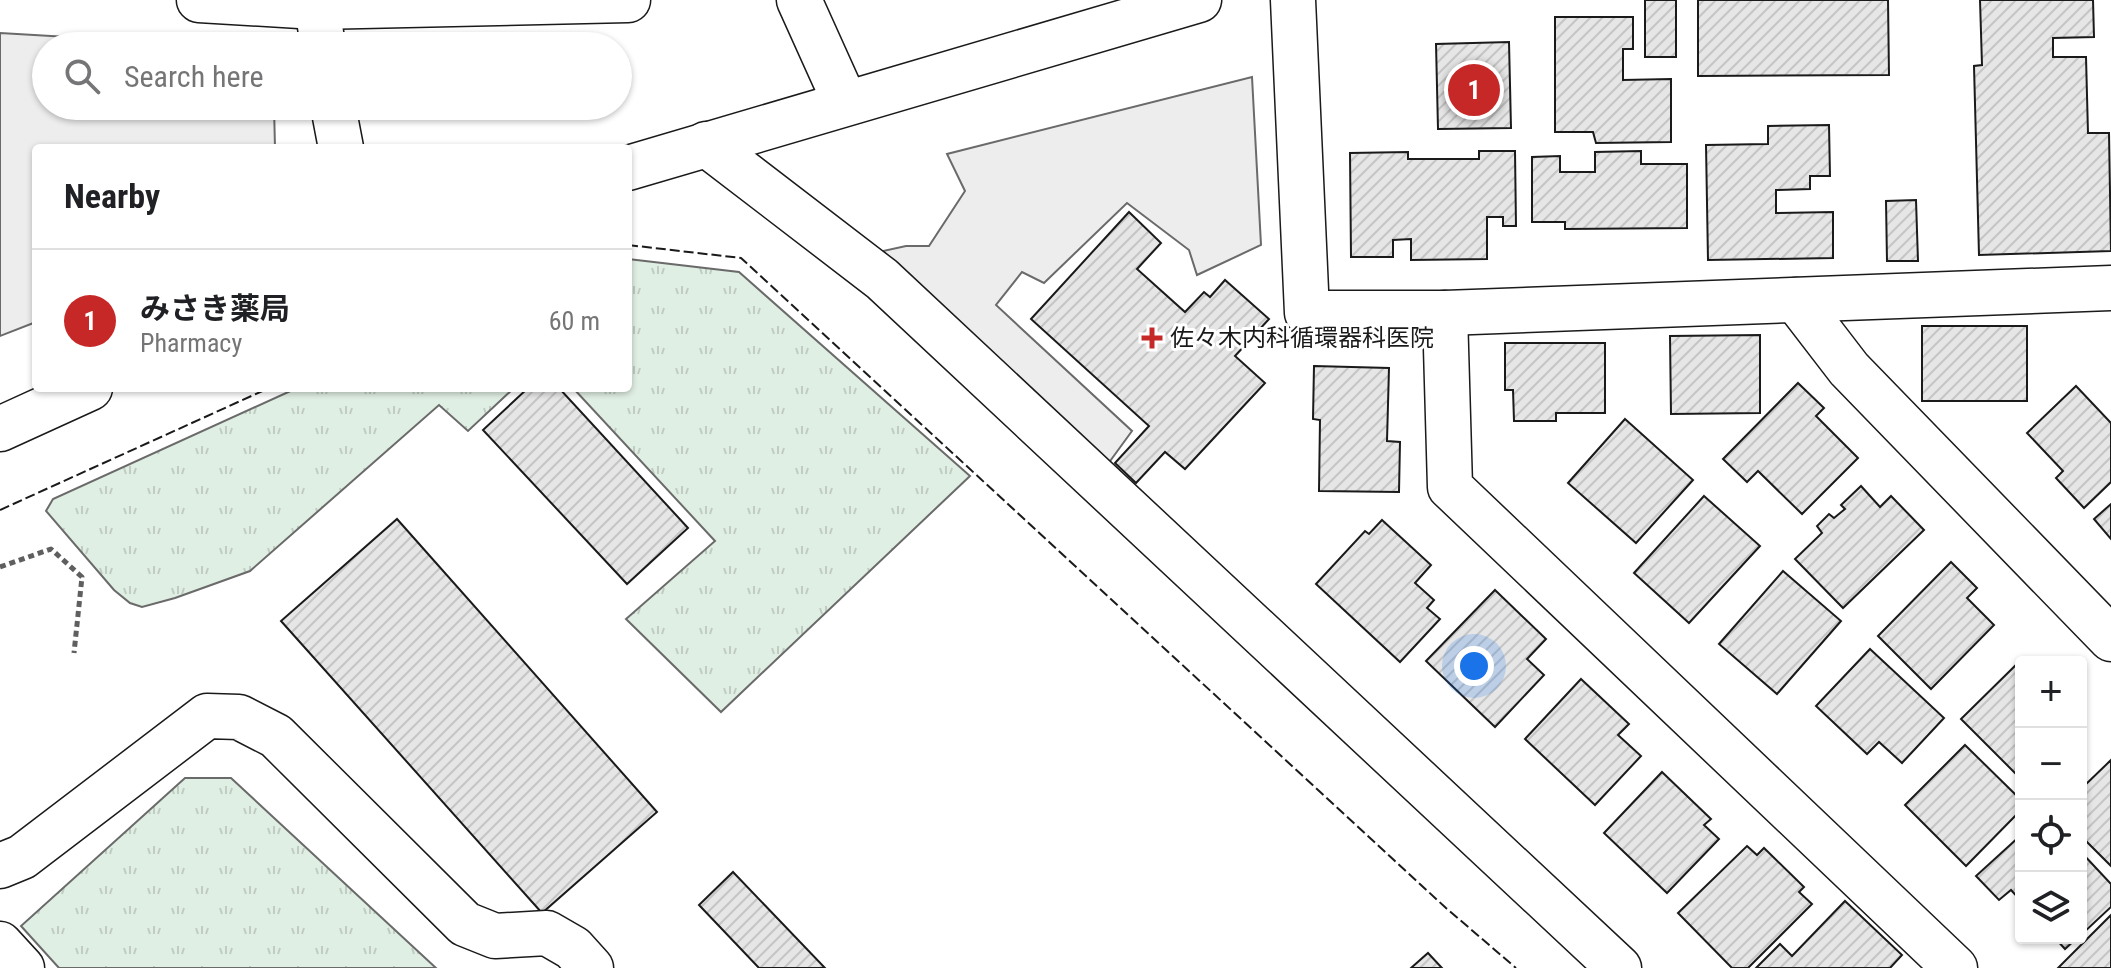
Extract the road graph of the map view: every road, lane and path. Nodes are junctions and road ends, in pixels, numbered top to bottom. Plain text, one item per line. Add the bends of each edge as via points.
1 (199, 0) edge
2 (628, 0) edge
3 (799, 0) edge
4 (1199, 0) edge
5 (1293, 0) edge
6 (318, 18) edge
7 (845, 102) junction
8 (336, 120) edge
9 (340, 144) edge
10 (706, 144) junction
11 (632, 167) edge
12 (2111, 288) edge
13 (1796, 300) junction
14 (1445, 313) junction
15 (81, 392) edge
16 (0, 429) edge
17 (0, 567) edge
18 (2111, 639) edge
19 (74, 653) dead end
20 (0, 866) edge
21 (0, 944) edge
22 (22, 968) edge
23 (591, 968) edge
24 (1619, 968) edge
25 (1955, 968) edge

1 - 6 street
2 - 6 street
3 - 7 street
4 - 7 street
5 - 14 street via 1307,313
7 - 10 street
8 - 9 street
10 - 11 street
10 - 24 street via 882,279
12 - 13 street
13 - 14 street
13 - 18 street via 1849,369
14 - 25 street via 1450,487
15 - 16 street
17 - 19 path via 51,549 82,577
20 - 23 street via 22,857 207,716 239,717 276,736 465,924 495,936 547,933 573,948
21 - 22 street

